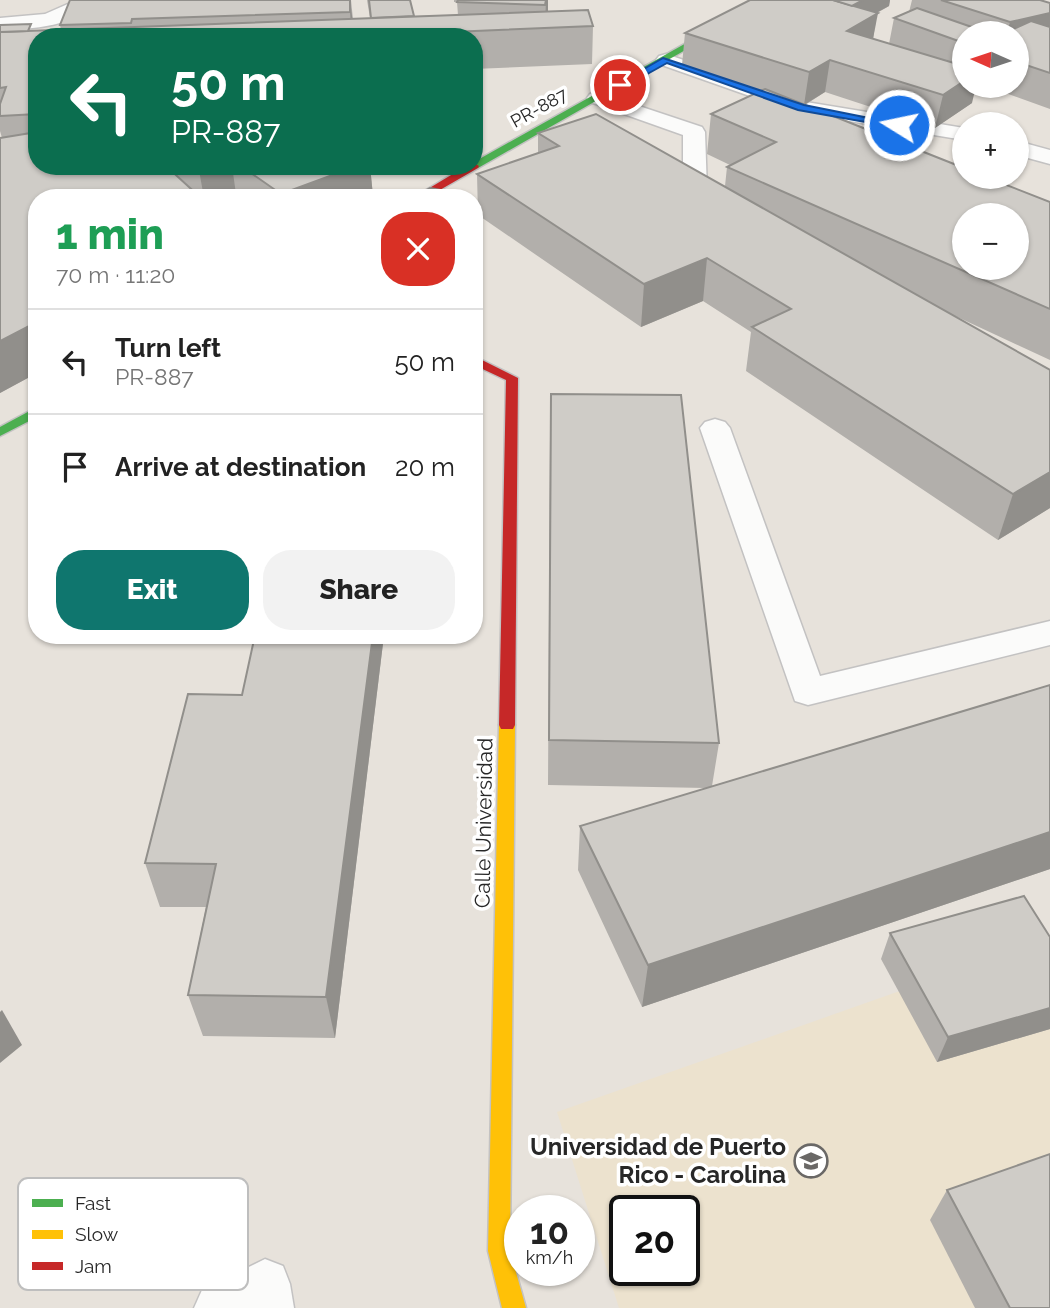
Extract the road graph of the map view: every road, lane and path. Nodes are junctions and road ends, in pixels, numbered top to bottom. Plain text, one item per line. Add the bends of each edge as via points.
1 (90, 0) edge
2 (769, 0) edge
3 (0, 24) edge
4 (666, 60) junction
5 (597, 98) junction
6 (952, 132) edge
7 (1029, 151) edge
8 (1050, 157) edge
9 (483, 161) edge
10 (458, 175) edge
11 (434, 189) edge
12 (737, 222) edge
13 (483, 364) edge
14 (28, 416) edge
15 (715, 428) dead end
16 (0, 432) edge
17 (1050, 633) edge
18 (220, 1308) edge
19 (268, 1308) edge
20 (514, 1308) edge

1 - 3 lane via 49,21
2 - 4 street, PR-887
4 - 5 street, PR-887
4 - 6 lane via 802,108
5 - 9 street, PR-887
5 - 12 lane via 694,132 695,193
7 - 8 lane
10 - 11 street, PR-887
13 - 20 street, Calle Universidad via 512,378 499,1251
14 - 16 street
15 - 17 lane via 808,692
18 - 19 lane via 265,1284

